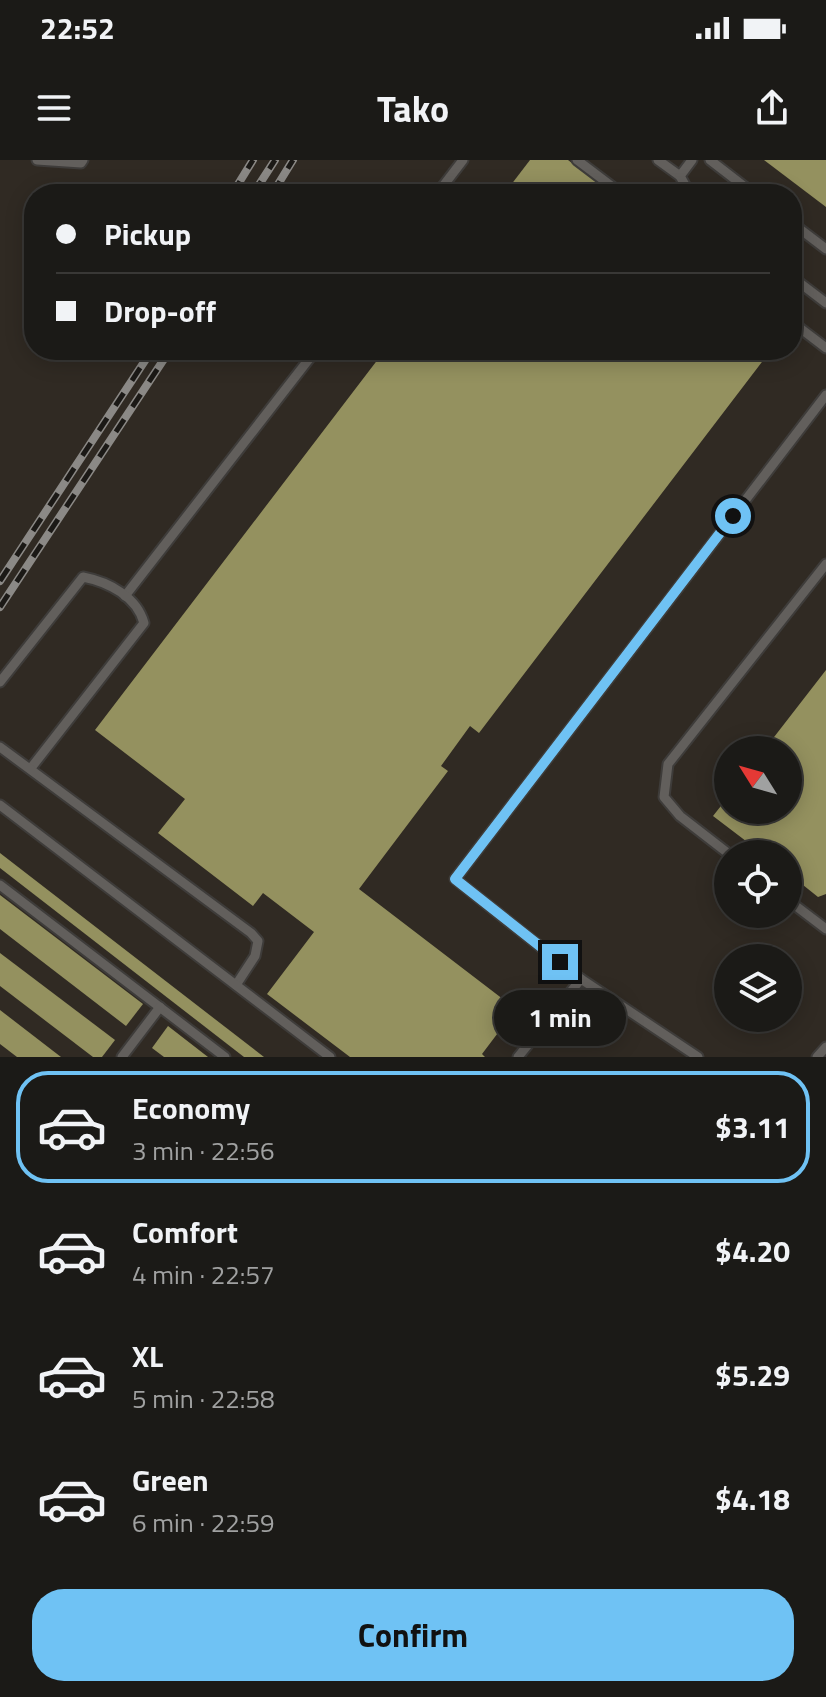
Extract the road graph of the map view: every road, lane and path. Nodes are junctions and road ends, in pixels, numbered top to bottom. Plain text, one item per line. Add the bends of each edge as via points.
1 (37, 160) edge
2 (83, 160) edge
3 (463, 160) edge
4 (577, 160) edge
5 (658, 160) edge
6 (692, 160) edge
7 (710, 160) edge
8 (680, 176) junction
9 (445, 184) edge
10 (609, 184) edge
11 (684, 184) edge
12 (741, 184) edge
13 (802, 231) edge
14 (826, 249) edge
15 (802, 285) edge
16 (826, 303) edge
17 (802, 330) edge
18 (826, 348) edge
19 (308, 360) edge
20 (826, 395) edge
21 (826, 564) edge
22 (125, 596) junction
23 (0, 682) edge
24 (0, 747) edge
25 (31, 768) junction
26 (0, 805) edge
27 (714, 842) edge
28 (0, 885) edge
29 (802, 911) edge
30 (826, 929) edge
31 (581, 979) junction
32 (236, 985) junction
33 (160, 1007) junction
34 (826, 1047) edge
35 (122, 1057) edge
36 (225, 1057) edge
37 (330, 1057) edge
38 (518, 1057) edge
39 (698, 1057) edge
40 (817, 1057) edge

1 - 2 lane
3 - 9 lane
4 - 10 lane
5 - 8 lane
6 - 8 lane
7 - 12 lane
8 - 11 lane
13 - 14 lane
15 - 16 lane
17 - 18 lane
19 - 22 lane
20 - 31 lane via 455,879
21 - 27 lane via 668,764 664,797
22 - 23 lane via 83,577
22 - 25 lane via 140,608 144,623
24 - 25 lane
25 - 32 lane via 251,933 258,941 255,956
26 - 32 lane
28 - 33 lane
29 - 30 lane
31 - 38 lane
31 - 39 lane
32 - 37 lane
33 - 35 lane
33 - 36 lane
34 - 40 lane

